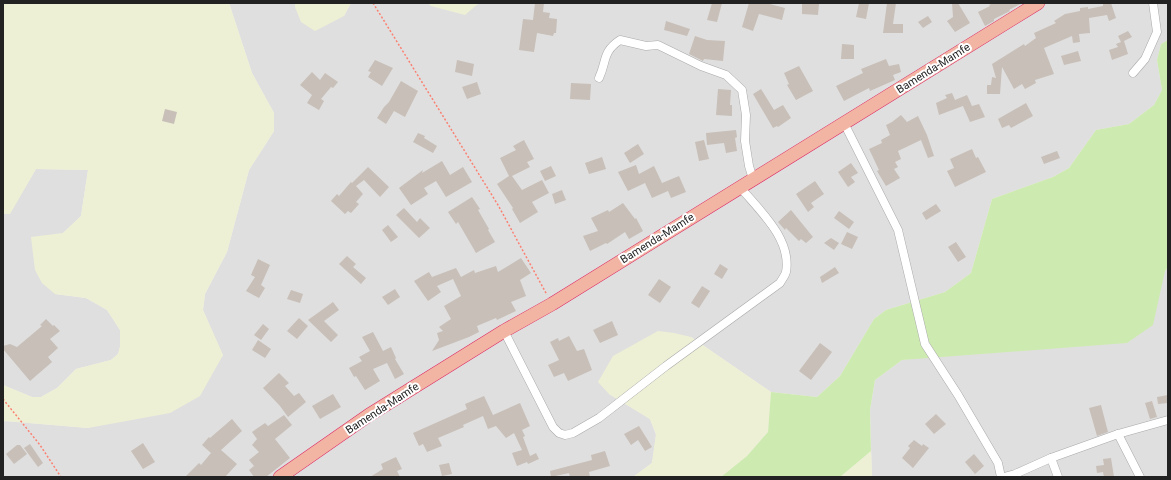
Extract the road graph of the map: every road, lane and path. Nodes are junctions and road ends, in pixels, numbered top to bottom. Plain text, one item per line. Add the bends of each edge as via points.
1 (373, 3) edge
2 (1038, 3) edge
3 (1153, 3) edge
4 (1133, 73) dead end
5 (599, 78) dead end
6 (844, 123) junction
7 (753, 179) junction
8 (740, 187) junction
9 (552, 304) junction
10 (504, 331) junction
11 (3, 399) edge
12 (1168, 420) edge
13 (1118, 434) junction
14 (1051, 458) junction
15 (61, 477) edge
16 (280, 477) edge
17 (1003, 477) edge
18 (1058, 477) edge
19 (1140, 477) edge

1 - 9 path via 498,205
2 - 6 highway, Bamenda-Mamfe
3 - 4 street via 1157,32 1145,59
5 - 7 street via 604,68 605,56 610,47 620,40 646,46 658,45 726,75 742,90 746,115 745,141
6 - 7 highway, Bamenda-Mamfe
6 - 17 street via 898,230 925,344 998,463
7 - 8 highway, Bamenda-Mamfe
8 - 9 highway, Bamenda-Mamfe
8 - 10 street via 777,232 785,247 786,274 780,282 599,418 573,433 559,433 553,427
9 - 10 highway, Bamenda-Mamfe
10 - 16 highway, Bamenda-Mamfe via 369,415
11 - 15 path via 40,445
12 - 13 street
13 - 14 street
13 - 19 street
14 - 17 street
14 - 18 street

